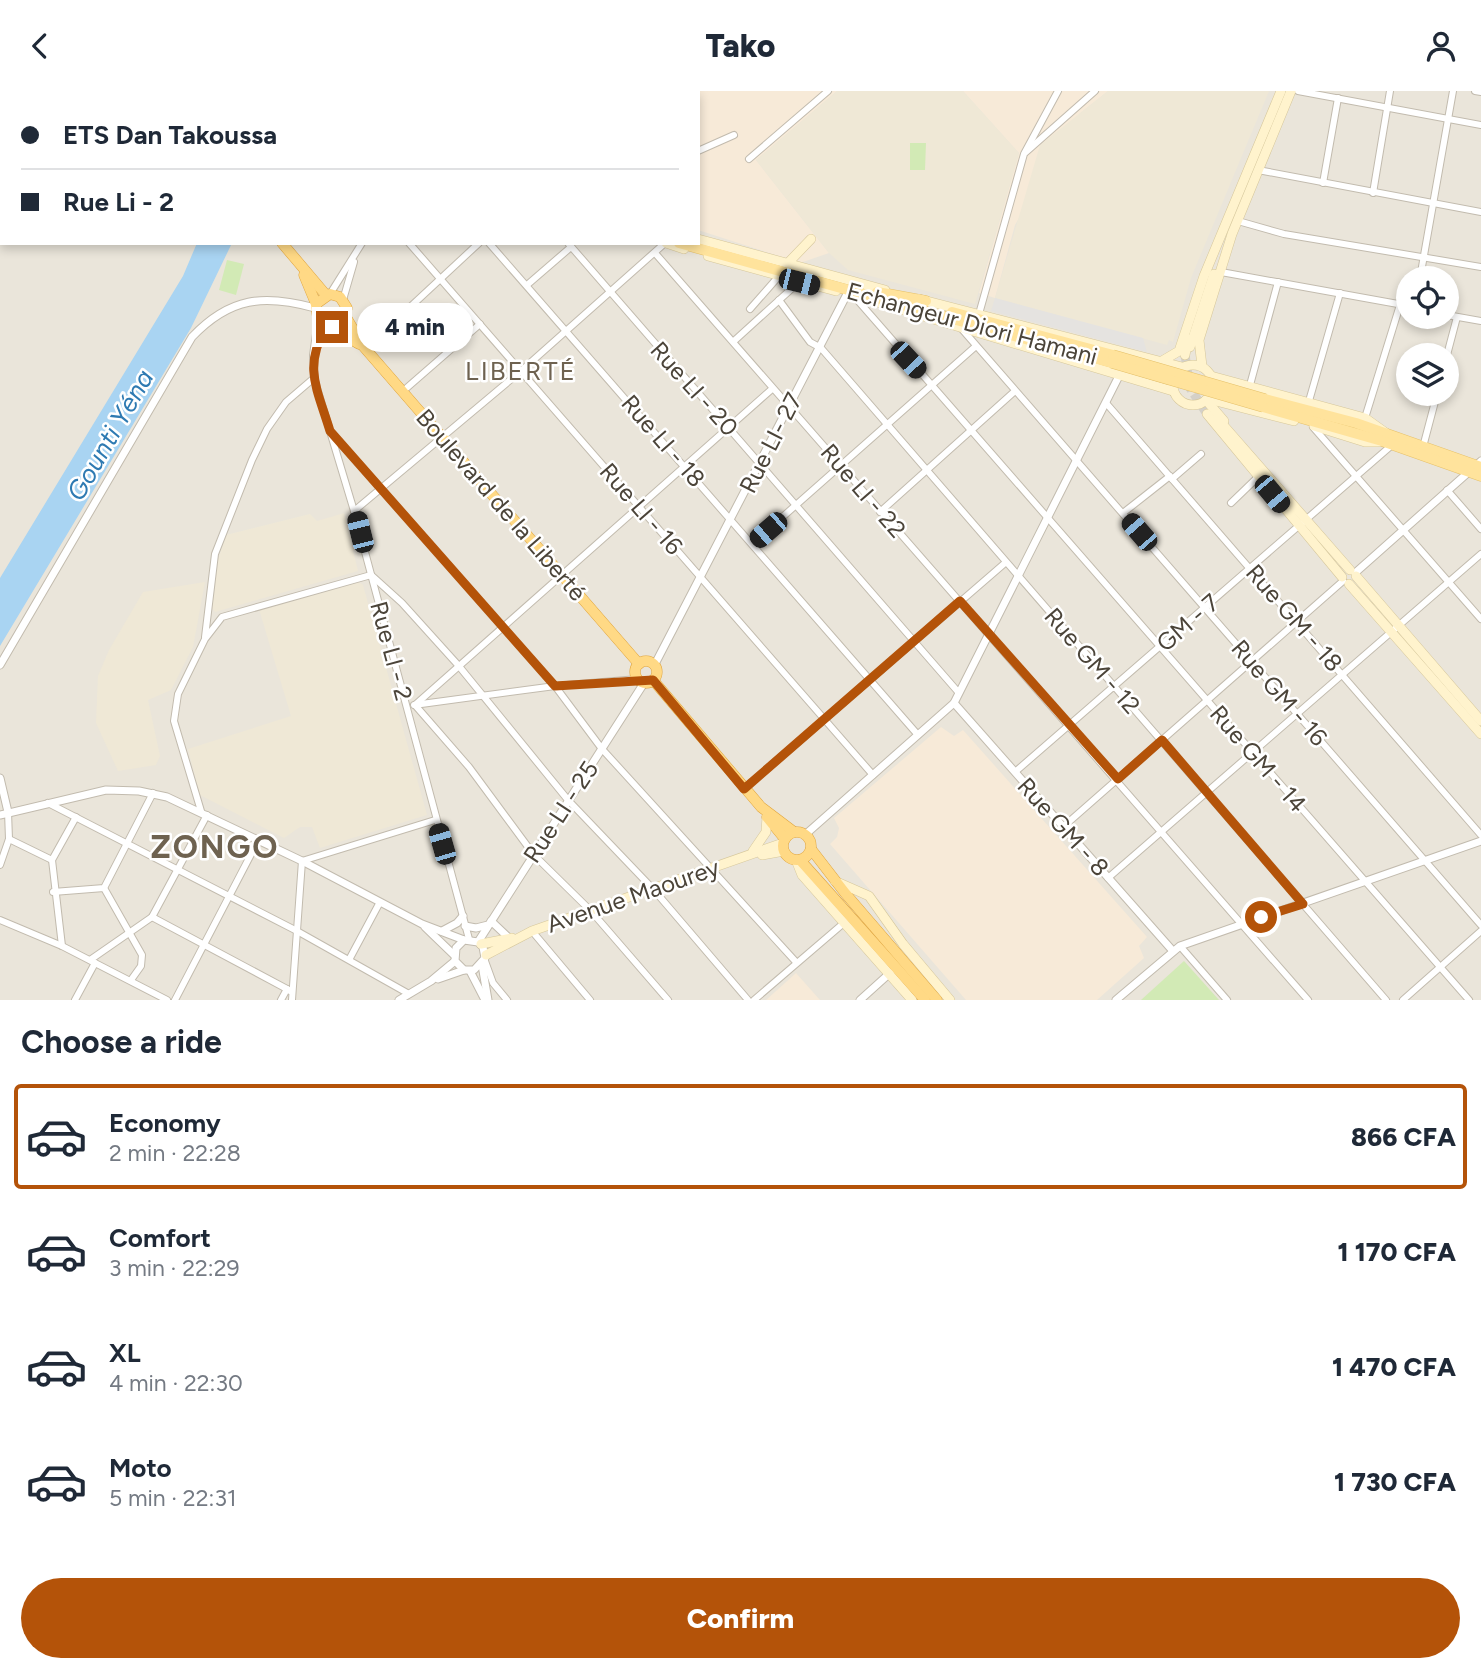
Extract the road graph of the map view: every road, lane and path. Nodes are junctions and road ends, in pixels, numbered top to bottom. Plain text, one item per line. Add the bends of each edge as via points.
1 (828, 91) edge
2 (1058, 91) edge
3 (1095, 91) edge
4 (1281, 91) edge
5 (1291, 91) edge
6 (1298, 91) edge
7 (1390, 91) edge
8 (1453, 91) edge
9 (1475, 91) edge
10 (1481, 92) edge
11 (1338, 98) junction
12 (1388, 106) junction
13 (1448, 119) junction
14 (1481, 125) edge
15 (734, 135) dead end
16 (700, 150) edge
17 (1024, 154) junction
18 (749, 159) dead end
19 (1258, 170) junction
20 (1323, 183) junction
21 (1373, 193) junction
22 (1436, 203) junction
23 (1481, 212) edge
24 (1238, 222) junction
25 (1233, 234) junction
26 (811, 239) dead end
27 (700, 241) edge
28 (700, 241) edge
29 (283, 245) edge
30 (361, 245) edge
31 (411, 245) edge
32 (478, 245) edge
33 (491, 245) edge
34 (569, 245) edge
35 (663, 245) edge
36 (672, 245) edge
37 (684, 245) edge
38 (656, 253) junction
39 (356, 254) junction
40 (1424, 256) junction
41 (788, 263) junction
42 (1422, 266) edge
43 (1481, 267) edge
44 (301, 269) junction
45 (1221, 272) junction
46 (779, 277) junction
47 (440, 278) junction
48 (799, 282) junction
49 (1278, 282) junction
50 (527, 285) junction
51 (611, 292) junction
52 (1340, 293) junction
53 (328, 295) junction
54 (850, 295) junction
55 (876, 295) junction
56 (343, 300) junction
57 (779, 300) junction
58 (926, 301) junction
59 (1396, 304) edge
60 (315, 306) junction
61 (750, 309) dead end
62 (979, 314) junction
63 (346, 317) junction
64 (1459, 317) edge
65 (947, 318) junction
66 (1396, 318) edge
67 (1481, 321) edge
68 (325, 324) junction
69 (480, 324) junction
70 (960, 327) junction
71 (567, 330) junction
72 (990, 336) junction
73 (734, 341) junction
74 (976, 346) junction
75 (364, 347) junction
76 (821, 348) junction
77 (1184, 354) junction
78 (1113, 359) junction
79 (1162, 361) junction
80 (1202, 366) junction
81 (1182, 367) junction
82 (521, 371) junction
83 (1120, 374) junction
84 (1211, 376) junction
85 (314, 378) junction
86 (933, 386) junction
87 (1250, 386) junction
88 (772, 389) junction
89 (402, 391) junction
90 (1015, 391) junction
91 (1173, 391) junction
92 (1207, 399) junction
93 (1310, 401) junction
94 (1106, 403) junction
95 (791, 405) junction
96 (1190, 405) junction
97 (1434, 406) edge
98 (1240, 408) junction
99 (1210, 413) tunnel mouth
100 (1365, 418) junction
101 (1226, 423) junction
102 (887, 425) junction
103 (1312, 426) junction
104 (730, 428) junction
105 (973, 430) junction
106 (330, 431) junction
107 (442, 438) junction
108 (1387, 440) junction
109 (1423, 447) junction
110 (1201, 454) dead end
111 (1076, 462) junction
112 (760, 464) junction
113 (1478, 464) edge
114 (1253, 465) junction
115 (841, 466) junction
116 (685, 467) junction
117 (926, 470) junction
118 (1481, 476) edge
119 (1171, 477) junction
120 (1258, 477) junction
121 (1358, 477) junction
122 (383, 489) junction
123 (1447, 490) junction
124 (1231, 503) dead end
125 (797, 504) junction
126 (640, 506) junction
127 (354, 511) junction
128 (880, 512) junction
129 (1123, 513) junction
130 (1047, 517) junction
131 (732, 520) junction
132 (1303, 523) junction
133 (1403, 529) junction
134 (1481, 529) edge
135 (753, 543) junction
136 (1481, 554) edge
137 (1005, 563) junction
138 (1250, 567) junction
139 (561, 574) junction
140 (371, 575) junction
141 (1018, 576) junction
142 (1349, 577) junction
143 (702, 578) junction
144 (1448, 583) junction
145 (960, 601) junction
146 (1205, 608) junction
147 (1481, 619) edge
148 (1297, 622) junction
149 (503, 626) junction
150 (1395, 629) junction
151 (989, 634) junction
152 (205, 639) junction
153 (915, 640) junction
154 (1160, 647) junction
155 (1252, 661) junction
156 (639, 664) junction
157 (0, 665) edge
158 (457, 665) junction
159 (654, 666) junction
160 (1344, 675) junction
161 (870, 680) junction
162 (645, 681) junction
163 (555, 686) junction
164 (1114, 686) junction
165 (959, 693) junction
166 (484, 697) junction
167 (1206, 700) junction
168 (954, 703) junction
169 (405, 705) junction
170 (415, 705) junction
171 (1298, 715) junction
172 (825, 719) junction
173 (1481, 721) edge
174 (1070, 725) junction
175 (1481, 734) edge
176 (918, 735) junction
177 (1162, 740) junction
178 (602, 749) junction
179 (1253, 753) junction
180 (1015, 772) junction
181 (873, 775) junction
182 (0, 778) edge
183 (1118, 779) junction
184 (744, 789) junction
185 (153, 793) junction
186 (1207, 793) junction
187 (568, 800) junction
188 (48, 803) junction
189 (764, 812) junction
190 (204, 813) junction
191 (4, 814) edge
192 (76, 817) junction
193 (435, 820) junction
194 (1063, 827) junction
195 (794, 832) junction
196 (1161, 833) junction
197 (806, 835) junction
198 (1481, 835) edge
199 (9, 839) junction
200 (258, 841) junction
201 (1481, 841) edge
202 (127, 844) junction
203 (811, 849) junction
204 (790, 851) junction
205 (534, 855) junction
206 (746, 856) junction
207 (52, 860) junction
208 (1427, 860) junction
209 (302, 861) junction
210 (0, 865) edge
211 (713, 869) junction
212 (178, 870) junction
213 (1108, 878) junction
214 (835, 881) junction
215 (1364, 882) junction
216 (104, 888) junction
217 (654, 890) junction
218 (53, 892) junction
219 (230, 897) junction
220 (380, 902) junction
221 (1303, 904) junction
222 (591, 911) junction
223 (463, 916) junction
224 (152, 917) junction
225 (0, 920) edge
226 (845, 922) junction
227 (490, 923) junction
228 (422, 924) junction
229 (1241, 924) junction
230 (1481, 925) edge
231 (465, 926) junction
232 (297, 931) junction
233 (442, 931) junction
234 (1481, 931) edge
235 (130, 932) junction
236 (532, 932) junction
237 (520, 936) junction
238 (509, 938) junction
239 (467, 940) junction
240 (205, 943) junction
241 (479, 943) junction
242 (62, 946) junction
243 (1176, 948) junction
244 (350, 958) junction
245 (455, 958) junction
246 (484, 960) junction
247 (92, 962) junction
248 (796, 962) junction
249 (1439, 968) junction
250 (467, 970) junction
251 (890, 973) junction
252 (131, 980) junction
253 (431, 981) junction
254 (290, 990) junction
255 (409, 994) junction
256 (75, 1000) edge
257 (167, 1000) edge
258 (175, 1000) edge
259 (281, 1000) edge
260 (292, 1000) edge
261 (399, 1000) edge
262 (486, 1000) edge
263 (507, 1000) edge
264 (590, 1000) edge
265 (668, 1000) edge
266 (748, 1000) edge
267 (754, 1000) edge
268 (860, 1000) edge
269 (912, 1000) edge
270 (926, 1000) edge
271 (937, 1000) edge
272 (950, 1000) edge
273 (1116, 1000) edge
274 (1227, 1000) edge
275 (1308, 1000) edge
276 (1386, 1000) edge
277 (1403, 1000) edge
278 (1469, 1000) edge

1 - 18 street
2 - 17 street
3 - 17 street
4 - 77 main road via 1222,231
5 - 19 main road
6 - 11 street
7 - 12 street
8 - 13 street
9 - 10 street
11 - 12 street
11 - 20 street
12 - 13 street
12 - 21 street
13 - 14 street
13 - 22 street
15 - 16 street
17 - 62 street
19 - 20 street
19 - 24 main road
20 - 21 street
21 - 22 street
22 - 23 street
22 - 40 street
24 - 25 main road
24 - 40 street via 1284,235
25 - 45 main road
25 - 77 main road via 1224,246
26 - 41 main road
27 - 41 main road
28 - 55 main road, Echangeur Diori Hamani
29 - 44 highway
30 - 39 street
31 - 47 street, Rue LI - 16
32 - 47 street
33 - 50 street, Rue LI - 18
34 - 50 street
34 - 51 street, Rue LI - 20
35 - 38 street
36 - 46 main road
37 - 55 main road, Echangeur Diori Hamani
38 - 51 street
38 - 73 street, Rue LI - 22
39 - 53 street
39 - 56 street
40 - 42 street
40 - 43 street
41 - 58 main road
44 - 53 highway
44 - 60 highway
45 - 49 street
45 - 80 main road via 1199,340
46 - 48 main road
46 - 61 street
47 - 69 street, Rue LI - 16
47 - 75 street
48 - 54 main road
48 - 57 street
49 - 52 street
49 - 87 street
50 - 71 street, Rue LI - 18
51 - 71 street
51 - 104 street, Rue LI - 20
52 - 59 street
52 - 93 street
53 - 56 highway
53 - 60 highway
54 - 70 main road
54 - 76 street, Rue LI- 27
54 - 86 street, Rue GM - 14
55 - 58 main road
55 - 65 main road, Echangeur Diori Hamani
55 - 78 main road, Echangeur Diori Hamani
56 - 63 highway
57 - 73 street
57 - 76 street, Rue GM - 12 via 810,342
58 - 62 main road
60 - 68 highway
60 - 157 street via 288,300 241,303 215,316 192,337
62 - 79 main road
63 - 68 highway
63 - 75 highway, Boulevard de la Liberté
64 - 67 street
65 - 72 main road
65 - 78 main road, Echangeur Diori Hamani
66 - 100 street
68 - 75 highway, Boulevard de la Liberté
68 - 85 street, Rue LI - 2 via 314,348
69 - 82 street, Rue LI - 16
69 - 89 street
70 - 72 main road
70 - 74 street, Rue GM - 16
71 - 82 street
71 - 116 street, Rue LI - 18
72 - 83 main road
73 - 88 street, Rue LI - 22
74 - 86 street
74 - 90 street, Rue GM - 16
75 - 89 highway, Boulevard de la Liberté
76 - 95 street, Rue LI- 27
76 - 102 street, Rue GM - 12
77 - 79 main road
77 - 81 main road
78 - 108 main road, Echangeur Diori Hamani, bridge
79 - 81 main road
80 - 81 main road
80 - 84 main road
81 - 91 main road via 1173,378
82 - 107 street
82 - 126 street, Rue LI - 16
83 - 91 main road
83 - 94 street
84 - 87 main road
84 - 92 main road
85 - 106 street, Rue LI - 2
85 - 152 street via 286,402 252,460 215,554
86 - 102 street
86 - 105 street, Rue GM - 14
87 - 93 main road
88 - 95 street, Rue LI - 22
88 - 104 street
89 - 107 highway, Boulevard de la Liberté
90 - 105 street
90 - 111 street, Rue GM - 16
91 - 96 main road
92 - 96 main road
92 - 98 main road
92 - 101 main road
93 - 100 main road
94 - 111 street
94 - 119 street, Rue GM - 18
95 - 112 street, Rue LI- 27
95 - 115 street, Rue LI - 22
96 - 114 main road
97 - 109 street
98 - 101 main road
98 - 103 main road
99 - 114 main road
100 - 108 main road
101 - 114 main road
102 - 115 street
102 - 117 street, Rue GM - 12
103 - 108 main road via 1364,442
103 - 121 street
104 - 112 street, Rue LI - 20
104 - 116 street
105 - 117 street
105 - 130 street, Rue GM - 14
106 - 122 street
106 - 127 street, Rue LI - 2
107 - 122 street
107 - 139 highway, Boulevard de la Liberté
108 - 109 main road
108 - 113 main road
108 - 121 street, GM - 7
109 - 113 main road
110 - 119 street
111 - 129 street, Rue GM - 16
111 - 130 street
112 - 125 street, Rue LI - 20
112 - 131 street, Rue LI- 27
113 - 118 main road
113 - 123 street
114 - 120 main road
114 - 132 main road
115 - 125 street
115 - 128 street, Rue LI - 22
116 - 126 street
116 - 131 street, Rue LI - 18
117 - 128 street
117 - 137 street, Rue GM - 12
119 - 129 street
119 - 138 street, Rue GM - 18
120 - 124 street
120 - 132 main road
121 - 132 street, GM - 7
121 - 133 street
122 - 127 street
122 - 149 street
123 - 133 street
123 - 134 street
125 - 135 street
125 - 153 street, Rue LI - 20
126 - 139 street
126 - 143 street, Rue LI - 16
127 - 140 street, Rue LI - 2
128 - 145 street, Rue LI - 22
129 - 146 street, Rue GM - 16
130 - 141 street
130 - 154 street, Rue GM - 14
131 - 135 street, Rue LI - 18
131 - 143 street, Rue LI- 27
132 - 138 street, GM - 7
132 - 142 main road
133 - 142 street
133 - 144 street
135 - 161 street, Rue LI - 18
136 - 144 street
137 - 141 street, Rue GM - 12
137 - 145 street
138 - 146 street, GM - 7
138 - 148 street, Rue GM - 18
139 - 149 street
139 - 156 highway, Boulevard de la Liberté
140 - 152 street via 228,613
140 - 158 street
140 - 169 street, Rue LI - 2
141 - 151 street
141 - 164 street, Rue GM - 12
142 - 148 street
142 - 150 main road
143 - 159 street, Rue LI- 27
143 - 172 street, Rue LI - 16
144 - 147 street
144 - 150 street
145 - 151 street, Rue LI - 22
145 - 153 street
146 - 154 street, GM - 7
146 - 155 street, Rue GM - 16
148 - 155 street
148 - 160 street, Rue GM - 18
149 - 158 street
149 - 163 street
150 - 160 street
150 - 173 main road
150 - 175 main road
151 - 165 street
151 - 174 street, Rue LI - 22
152 - 190 street via 178,694 174,713
153 - 161 street
153 - 165 street, Rue LI - 20
154 - 164 street, GM - 7
154 - 167 street, Rue GM - 14
155 - 167 street
155 - 171 street, Rue GM - 16
156 - 159 highway
156 - 162 highway via 636,673
158 - 166 street
158 - 170 street
159 - 162 highway via 657,671
160 - 171 street
160 - 198 street, Rue GM - 18
161 - 172 street
161 - 176 street, Rue LI - 18
162 - 163 street
162 - 178 street, Rue LI - 25
162 - 184 highway
163 - 166 street
163 - 178 street
164 - 174 street, GM - 7
164 - 177 street, Rue GM - 12
165 - 168 street
166 - 170 street
166 - 187 street
167 - 177 street
167 - 179 street, Rue GM - 14
168 - 176 street
168 - 180 street, Rue GM - 8
169 - 170 street
169 - 193 street, Rue LI - 2
170 - 205 street via 469,767
171 - 179 street
171 - 208 street, Rue GM - 16
172 - 181 street, Rue LI - 16
172 - 184 street
174 - 180 street, GM - 7
174 - 183 street, Rue LI - 22
176 - 181 street
177 - 183 street
177 - 186 street, Rue GM - 12
178 - 187 street, Rue LI - 25
178 - 211 street
179 - 186 street
179 - 215 street, Rue GM - 14
180 - 194 street, Rue GM - 8
181 - 197 street
182 - 191 street
183 - 194 street
183 - 196 street, Rue LI - 22
184 - 189 highway
185 - 188 street via 106,790
185 - 190 street
185 - 202 street
186 - 196 street
186 - 221 street, Rue GM - 12
187 - 205 street, Rue LI - 25
187 - 217 street
188 - 191 street
188 - 192 street
189 - 195 highway
189 - 204 highway
189 - 206 main road via 766,832 760,845
190 - 200 street
190 - 212 street
191 - 199 street
192 - 202 street
192 - 207 street
193 - 209 street
193 - 223 street, Rue LI - 2
194 - 213 street, Rue GM - 8
195 - 197 highway
195 - 204 highway
196 - 213 street
196 - 229 street, Rue LI - 22
197 - 203 highway
199 - 207 street
199 - 210 street
200 - 209 street
200 - 219 street
201 - 208 street
202 - 212 street
202 - 216 street
203 - 204 highway
203 - 214 highway
204 - 206 main road, Avenue Maourey
204 - 226 main road via 801,883 820,893
204 - 270 highway
205 - 222 street
205 - 227 street, Rue LI - 25
206 - 211 main road, Avenue Maourey
207 - 218 street
208 - 215 street
208 - 230 street, Rue GM - 16
209 - 220 street
209 - 232 street
211 - 217 main road, Avenue Maourey
211 - 248 street
212 - 219 street
212 - 224 street
213 - 243 street, Rue GM - 8
214 - 271 highway
214 - 272 main road via 869,896
215 - 221 street
215 - 249 street, Rue GM - 14
216 - 218 street
216 - 235 street
217 - 222 main road, Avenue Maourey
217 - 266 street
218 - 242 street
219 - 232 street
219 - 240 street
220 - 228 street
220 - 244 street
221 - 229 street
221 - 276 street, Rue GM - 12
222 - 236 main road, Avenue Maourey
222 - 265 street
223 - 231 street, Rue LI - 2
223 - 233 street
224 - 235 street
224 - 240 street
225 - 242 street
226 - 248 street
226 - 251 main road
227 - 231 street
227 - 238 street
227 - 241 street, Rue LI - 25
228 - 233 street
228 - 245 street
229 - 243 street
229 - 275 street, Rue LI - 22
231 - 239 street, Rue LI - 2
232 - 244 street
232 - 254 street
233 - 239 street
234 - 249 street
235 - 247 street
235 - 252 street via 142,960
236 - 237 main road, Avenue Maourey
236 - 264 street
237 - 238 main road, Avenue Maourey
237 - 246 main road, Avenue Maourey
238 - 241 main road, Avenue Maourey
239 - 241 street
239 - 245 street via 456,948
240 - 254 street
240 - 258 street
241 - 246 street
242 - 247 street
243 - 273 street
243 - 274 street, Rue GM - 8
244 - 255 street
245 - 250 street
245 - 253 street
246 - 250 street
246 - 262 street
246 - 263 street via 493,983
247 - 252 street
247 - 256 street
248 - 267 street
249 - 277 street
249 - 278 street, Rue GM - 14
250 - 253 street
250 - 262 street
251 - 268 street
251 - 269 main road
252 - 257 street
253 - 255 street
254 - 259 street
254 - 260 street
255 - 261 street

